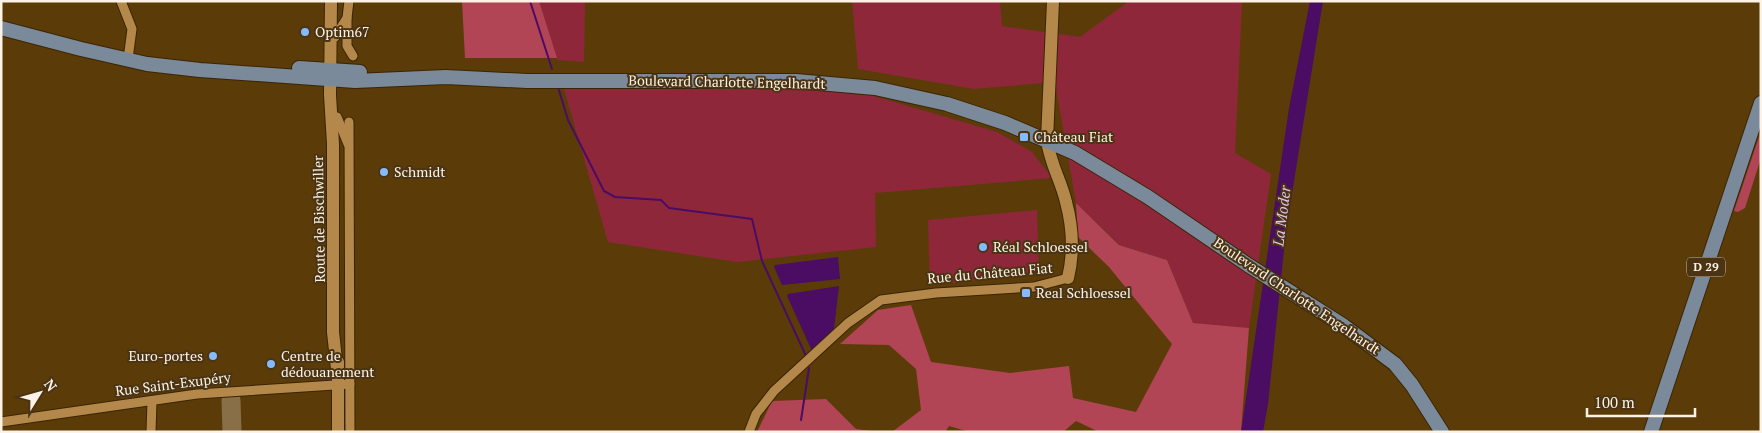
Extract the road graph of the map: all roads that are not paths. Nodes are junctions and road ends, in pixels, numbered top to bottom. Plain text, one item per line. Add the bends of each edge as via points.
1 (121, 1) edge
2 (331, 1) edge
3 (335, 1) edge
4 (349, 1) edge
5 (1053, 1) edge
6 (347, 18) junction
7 (1, 28) edge
8 (335, 37) junction
9 (353, 56) dead end
10 (128, 59) junction
11 (334, 74) junction
12 (1761, 103) edge
13 (337, 117) junction
14 (349, 122) dead end
15 (1047, 140) junction
16 (333, 144) junction
17 (349, 146) junction
18 (1068, 278) joint
19 (344, 384) junction
20 (152, 400) junction
21 (1, 422) edge
22 (151, 432) edge
23 (338, 432) edge
24 (350, 432) edge
25 (749, 432) edge
26 (1442, 432) edge
27 (1651, 432) edge

1 - 10 street via 132,30
2 - 11 street, Route de Bischwiller
3 - 8 street, Route de Bischwiller
4 - 6 street
5 - 15 street, Rue du Château Fiat
6 - 8 street
6 - 9 street via 347,46
7 - 10 main road, Boulevard Charlotte Engelhardt
8 - 11 street, Route de Bischwiller
10 - 11 main road, Boulevard Charlotte Engelhardt via 147,64 229,72
11 - 13 street, Route de Bischwiller
11 - 15 main road, Boulevard Charlotte Engelhardt via 527,81 820,82 875,88 923,98 968,110
11 - 16 street, Route de Bischwiller
12 - 27 main road, D 29
13 - 16 street, Route de Bischwiller
13 - 17 street
14 - 17 street
15 - 18 street, Rue du Château Fiat via 1049,158 1066,201 1072,235
15 - 26 main road, Boulevard Charlotte Engelhardt via 1099,161 1128,185 1371,344 1412,385
16 - 19 street, Route de Bischwiller via 334,343 337,369
17 - 19 street
18 - 25 street, Rue du Château Fiat via 1034,287 881,300 848,323 774,391 756,414
19 - 20 street, Rue Saint-Exupéry via 238,390
19 - 23 street, Route de Bischwiller
19 - 24 street
20 - 21 street, Rue Saint-Exupéry
20 - 22 street

